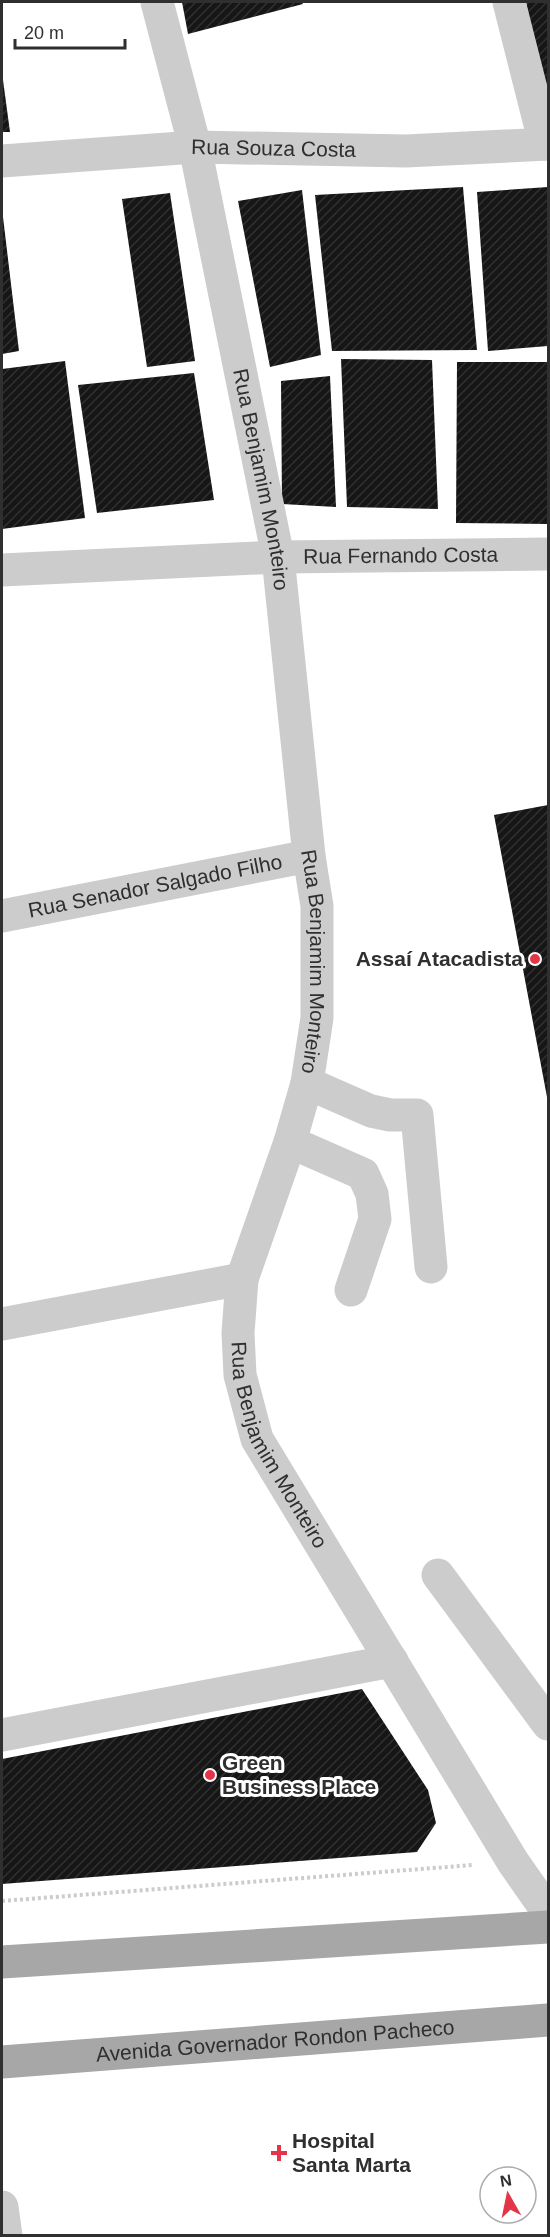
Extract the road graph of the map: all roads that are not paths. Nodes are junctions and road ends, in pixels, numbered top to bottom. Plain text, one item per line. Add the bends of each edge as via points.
1 (157, 2) edge
2 (509, 2) edge
3 (547, 144) edge
4 (195, 147) junction
5 (2, 161) edge
6 (549, 554) edge
7 (278, 557) junction
8 (2, 570) edge
9 (309, 856) junction
10 (2, 916) edge
11 (307, 1083) junction
12 (290, 1142) junction
13 (431, 1267) dead end
14 (242, 1279) junction
15 (351, 1290) dead end
16 (2, 1324) edge
17 (438, 1575) dead end
18 (392, 1661) junction
19 (549, 1724) edge
20 (2, 1735) edge
21 (549, 1912) edge
22 (549, 1927) edge
23 (2, 1962) edge
24 (549, 2020) edge
25 (2, 2062) edge
26 (2, 2207) edge
27 (6, 2235) edge

1 - 4 street, Rua Benjamim Monteiro
2 - 3 street
3 - 4 street, Rua Souza Costa via 406,151
4 - 5 street, Rua Souza Costa
4 - 7 street, Rua Benjamim Monteiro
6 - 7 street, Rua Fernando Costa
7 - 8 street, Rua Fernando Costa
7 - 9 street, Rua Benjamim Monteiro
9 - 10 street, Rua Senador Salgado Filho
9 - 11 street, Rua Benjamim Monteiro via 317,906 318,958 317,1018
11 - 12 street, Rua Benjamim Monteiro
11 - 13 street via 371,1111 417,1115
12 - 14 street, Rua Benjamim Monteiro
12 - 15 street via 363,1174 372,1194 375,1219
14 - 16 street
14 - 18 street, Rua Benjamim Monteiro via 240,1375 257,1439
17 - 19 street
18 - 20 street
18 - 21 street, Rua Benjamim Monteiro via 513,1862
22 - 23 main road
24 - 25 main road, Avenida Governador Rondon Pacheco
26 - 27 street

